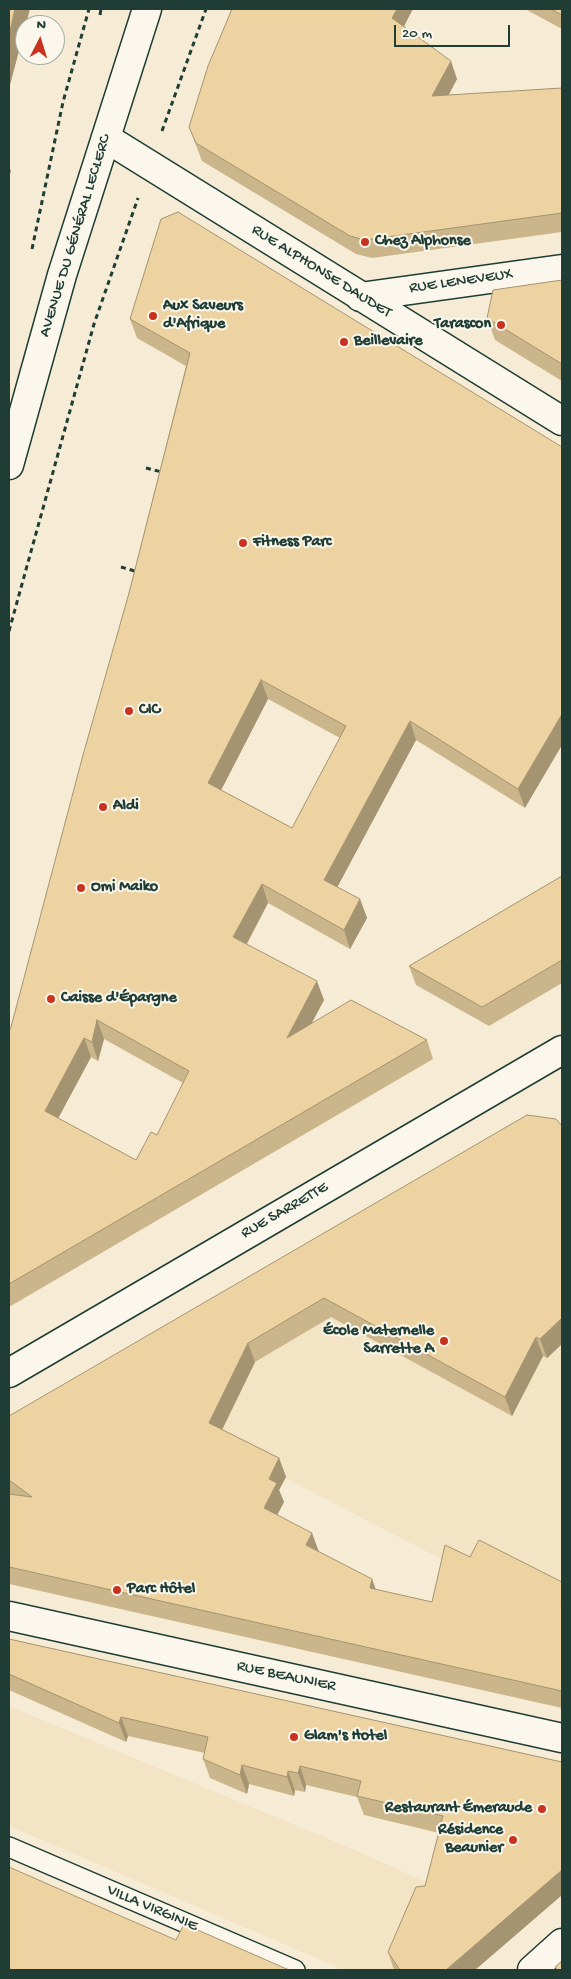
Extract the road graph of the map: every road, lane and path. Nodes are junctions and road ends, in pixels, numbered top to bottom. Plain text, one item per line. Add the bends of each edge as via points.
1 (89, 9) edge
2 (101, 9) edge
3 (147, 9) edge
4 (206, 9) edge
5 (100, 15) dead end
6 (160, 137) dead end
7 (106, 138) junction
8 (134, 211) dead end
9 (32, 250) dead end
10 (562, 269) edge
11 (360, 297) junction
12 (562, 421) edge
13 (9, 465) edge
14 (146, 468) dead end
15 (171, 475) edge
16 (121, 567) dead end
17 (145, 574) edge
18 (9, 631) edge
19 (562, 1050) edge
20 (9, 1373) edge
21 (9, 1616) edge
22 (562, 1738) edge
23 (9, 1847) edge
24 (562, 1943) edge
25 (295, 1970) edge
26 (532, 1970) edge

1 - 9 path via 63,102
2 - 5 path
3 - 7 street, AVENUE DU GÉNÉRAL LECLERC
4 - 6 path
7 - 11 street, RUE ALPHONSE DAUDET
7 - 13 street, AVENUE DU GÉNÉRAL LECLERC via 62,275
8 - 18 path via 94,324
10 - 11 street, RUE LENEVEUX
11 - 12 street, RUE ALPHONSE DAUDET
14 - 15 path
16 - 17 path
19 - 20 street, RUE SARRETTE
21 - 22 street, RUE BEAUNIER
23 - 25 lane, VILLA VIRGINIE
24 - 26 street

